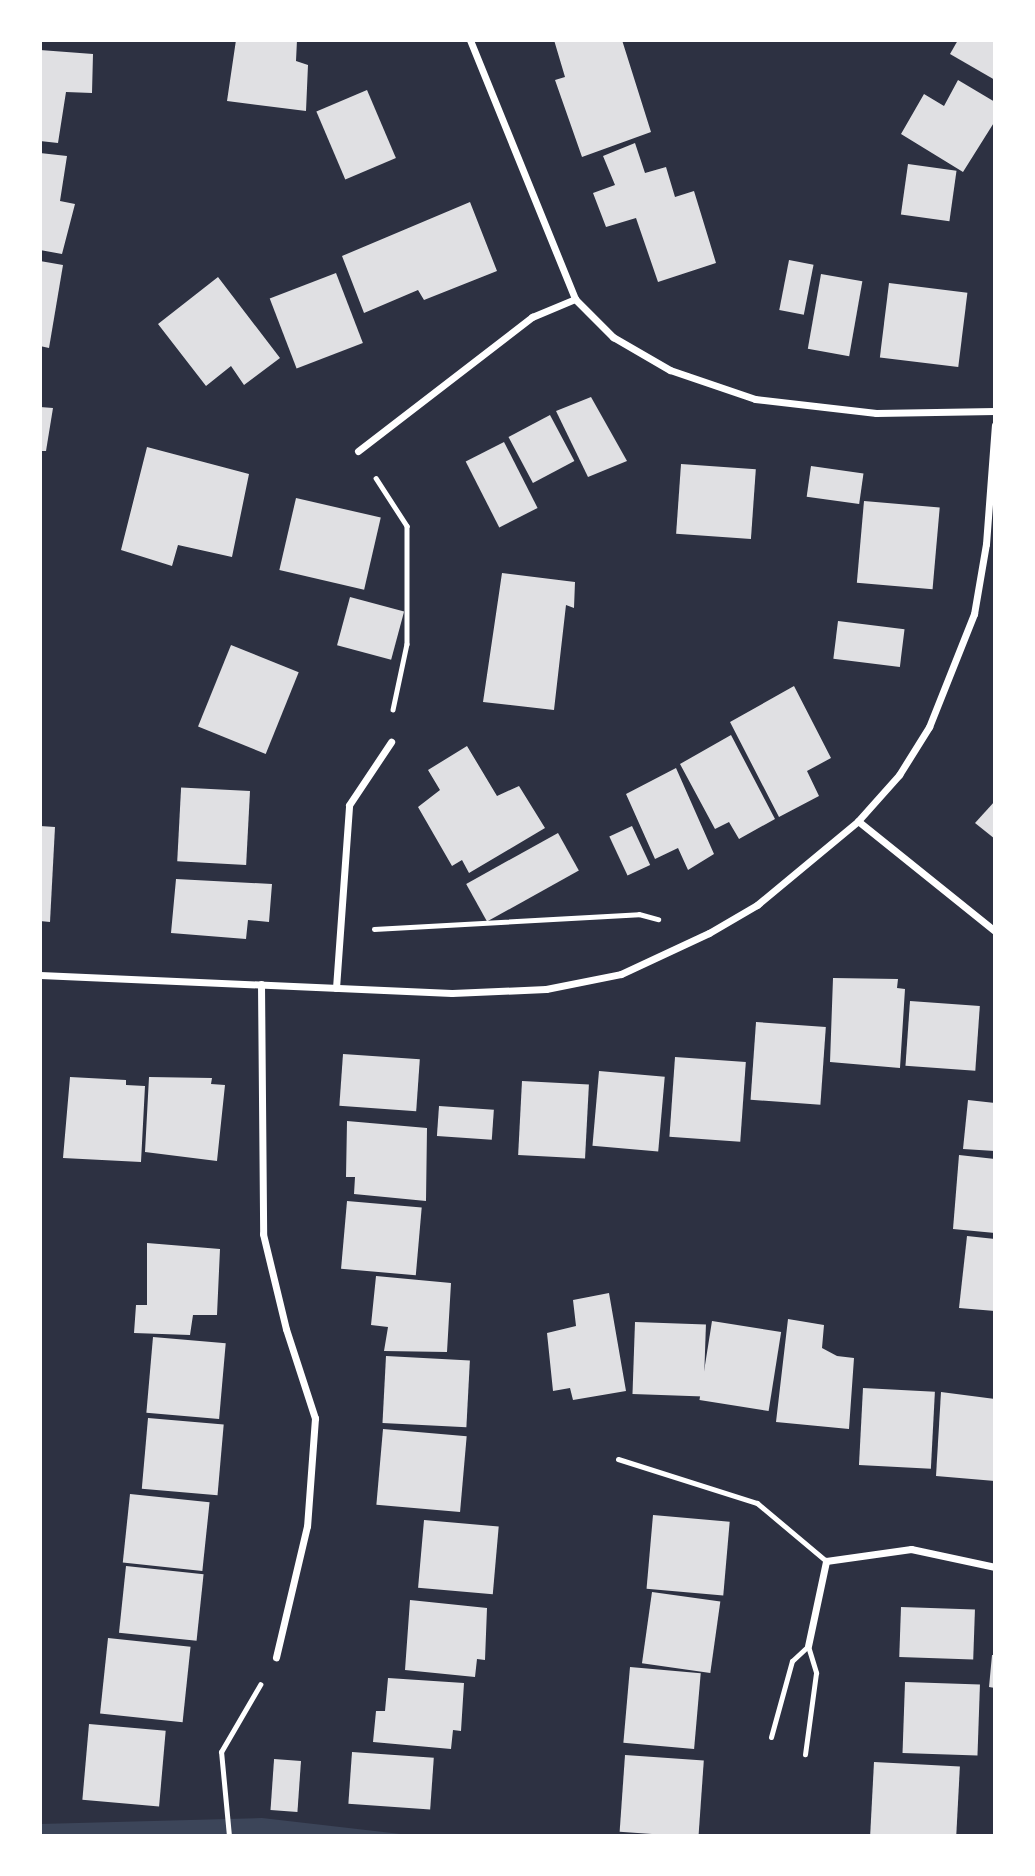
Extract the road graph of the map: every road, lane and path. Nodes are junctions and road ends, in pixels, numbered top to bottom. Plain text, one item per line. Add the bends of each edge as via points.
1 (470, 40) edge
2 (575, 299) junction
3 (995, 411) edge
4 (995, 425) edge
5 (358, 451) joint
6 (391, 741) joint
7 (858, 821) junction
8 (340, 931) junction
9 (995, 932) edge
10 (709, 933) junction
11 (40, 975) edge
12 (261, 984) junction
13 (336, 988) junction
14 (618, 1459) dead end
15 (826, 1561) junction
16 (995, 1567) edge
17 (808, 1646) junction
18 (276, 1657) joint
19 (771, 1737) dead end
20 (805, 1754) dead end
21 (229, 1836) edge

1 - 2 street
2 - 3 street via 613,337 670,370 755,399 876,413
2 - 5 street via 531,317
4 - 7 street via 986,544 970,626 929,727 898,775
5 - 6 path via 407,526 407,645 393,695
6 - 8 street via 349,805
7 - 9 street
7 - 10 street via 766,897
8 - 10 path via 639,914
8 - 13 street
10 - 13 street via 621,974 546,989 452,993
11 - 12 street
12 - 13 street
12 - 18 street via 263,1234 286,1329 315,1418 307,1526
14 - 15 lane via 757,1503
15 - 16 street via 911,1549
15 - 17 street
17 - 19 lane via 792,1661
17 - 20 lane via 816,1673
18 - 21 path via 221,1752

